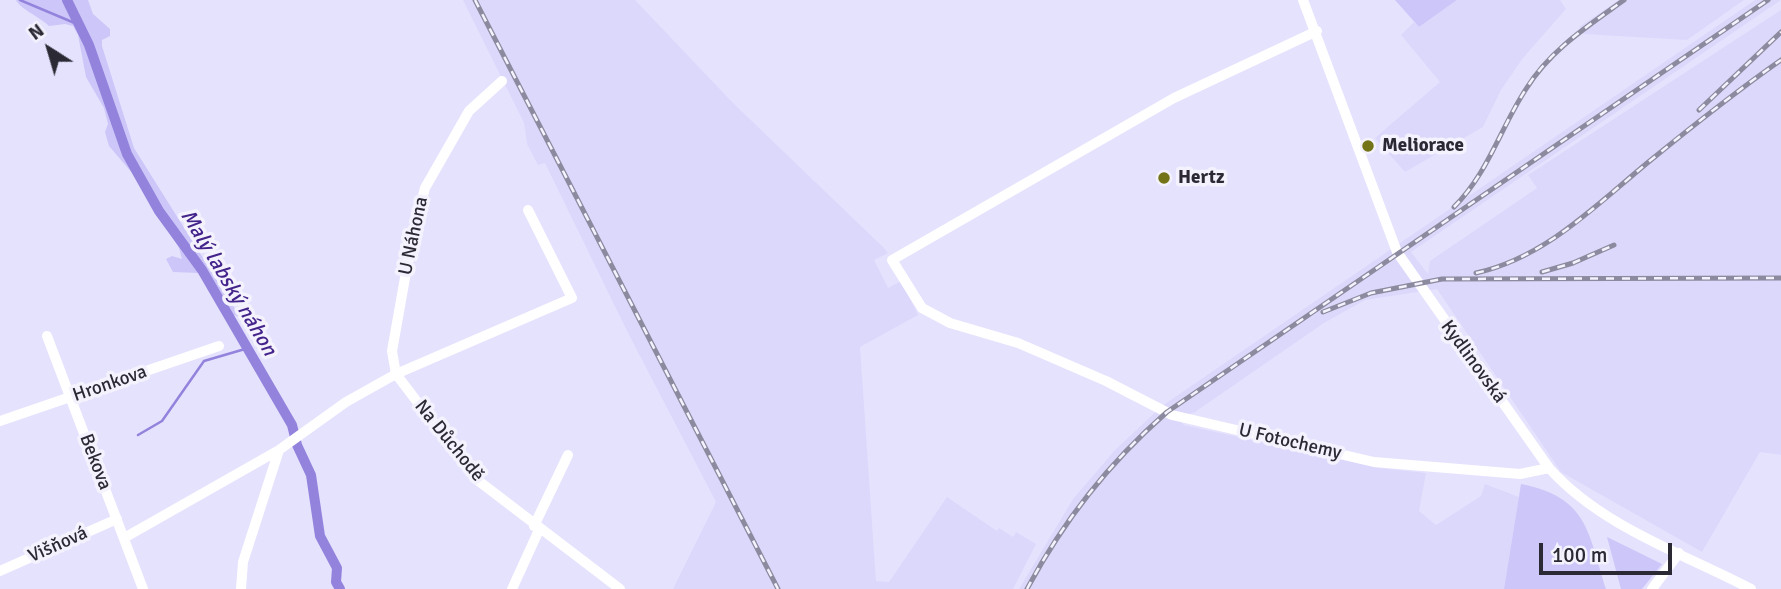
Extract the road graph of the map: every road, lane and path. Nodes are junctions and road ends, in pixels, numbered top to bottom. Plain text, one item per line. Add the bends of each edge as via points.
1 (1303, 0) edge
2 (1317, 31) junction
3 (502, 81) dead end
4 (528, 210) dead end
5 (47, 336) dead end
6 (219, 346) dead end
7 (396, 374) junction
8 (70, 398) junction
9 (0, 421) edge
10 (279, 450) junction
11 (568, 455) dead end
12 (1549, 468) junction
13 (117, 519) junction
14 (537, 528) junction
15 (124, 538) junction
16 (1679, 553) junction
17 (0, 572) edge
18 (143, 589) edge
19 (241, 589) edge
20 (512, 589) edge
21 (620, 589) edge
22 (1652, 589) edge
23 (1751, 589) edge

1 - 2 street, Kydlinovská
2 - 12 street, Kydlinovská via 1397,252
2 - 12 street, U Fotochemy via 1174,98 892,260 929,313 1044,354 1172,415 1374,462 1520,474
3 - 7 street, U Náhona via 469,111 425,188 392,351
4 - 7 street via 572,298
5 - 8 street, Bekova
6 - 8 street, Hronkova
7 - 10 street
7 - 14 street, Na Důchodě via 476,479
8 - 9 street, Hronkova
8 - 13 street, Bekova
10 - 15 street
10 - 19 street via 243,562
11 - 14 street
12 - 16 street, Kydlinovská via 1605,516
13 - 15 street, Bekova
13 - 17 street, Višňová
14 - 20 street
14 - 21 street, Na Důchodě
15 - 18 street, Bekova
16 - 22 street
16 - 23 street, Kydlinovská

